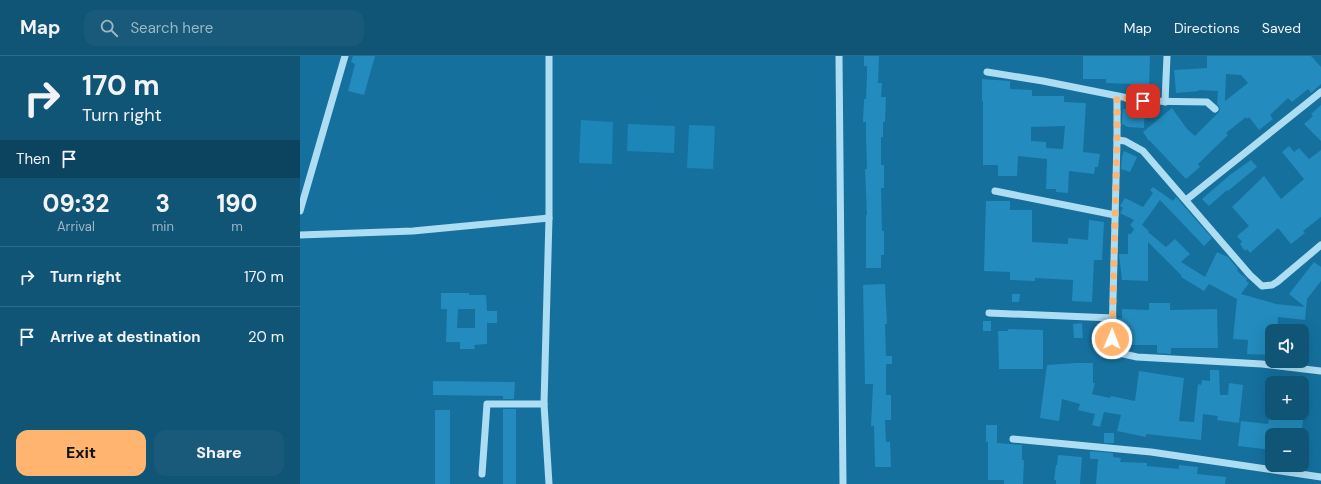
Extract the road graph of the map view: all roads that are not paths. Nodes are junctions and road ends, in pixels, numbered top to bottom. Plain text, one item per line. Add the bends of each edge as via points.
1 (345, 56) edge
2 (549, 56) edge
3 (839, 56) edge
4 (1167, 56) edge
5 (987, 72) dead end
6 (1321, 92) edge
7 (1117, 97) junction
8 (1165, 102) junction
9 (1215, 109) dead end
10 (1117, 140) junction
11 (995, 191) dead end
12 (1186, 200) junction
13 (300, 211) edge
14 (1115, 215) junction
15 (549, 218) junction
16 (300, 235) edge
17 (1321, 245) edge
18 (989, 313) dead end
19 (1113, 318) junction
20 (1321, 371) edge
21 (544, 404) junction
22 (1013, 439) dead end
23 (482, 474) dead end
24 (1321, 477) edge
25 (549, 484) edge
26 (843, 484) edge

1 - 13 street
2 - 15 street
3 - 26 street
4 - 8 street
5 - 7 street
6 - 12 street
7 - 8 street
7 - 10 street
8 - 9 street via 1207,102
10 - 12 street via 1125,141 1143,151
10 - 14 street
11 - 14 street
12 - 17 street via 1262,286 1277,282
14 - 19 street
15 - 16 street via 417,231
15 - 21 street
18 - 19 street
19 - 20 street via 1112,339 1120,353 1137,357 1262,364
21 - 23 street via 487,404
21 - 25 street
22 - 24 street via 1151,452

